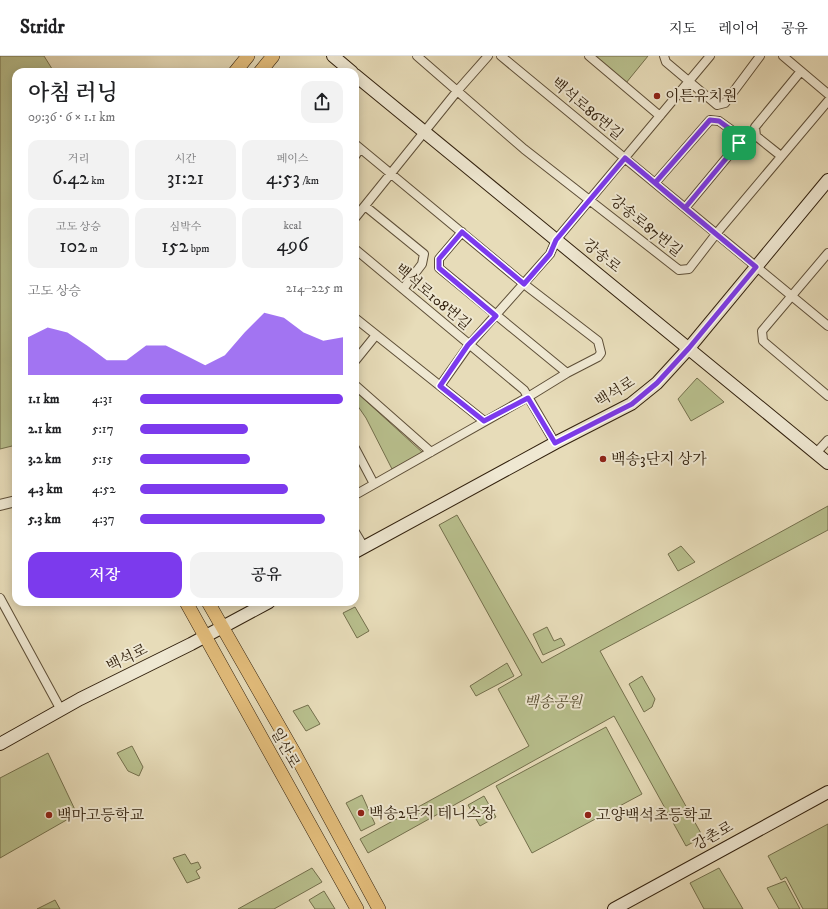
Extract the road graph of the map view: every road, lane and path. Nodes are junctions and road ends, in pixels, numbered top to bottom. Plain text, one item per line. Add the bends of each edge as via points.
1 (248, 56) edge
2 (273, 56) edge
3 (333, 56) edge
4 (417, 56) edge
5 (488, 56) edge
6 (501, 56) edge
7 (589, 56) edge
8 (664, 56) edge
9 (710, 56) edge
10 (760, 56) edge
11 (783, 56) edge
12 (238, 68) edge
13 (263, 68) edge
14 (347, 68) edge
15 (801, 71) junction
16 (359, 78) edge
17 (690, 81) junction
18 (458, 90) junction
19 (828, 94) edge
20 (828, 101) edge
21 (660, 116) junction
22 (424, 132) junction
23 (359, 148) edge
24 (780, 157) junction
25 (625, 158) junction
26 (391, 174) junction
27 (828, 180) edge
28 (655, 183) junction
29 (590, 199) junction
30 (365, 206) junction
31 (685, 208) junction
32 (359, 213) edge
33 (460, 231) junction
34 (716, 234) junction
35 (556, 240) junction
36 (359, 252) edge
37 (828, 253) edge
38 (756, 267) junction
39 (524, 284) junction
40 (403, 289) junction
41 (791, 296) junction
42 (496, 316) junction
43 (359, 321) edge
44 (827, 322) edge
45 (374, 334) junction
46 (468, 345) junction
47 (689, 348) junction
48 (359, 355) edge
49 (567, 373) junction
50 (440, 386) junction
51 (359, 389) edge
52 (828, 396) edge
53 (528, 398) junction
54 (484, 421) junction
55 (828, 440) edge
56 (555, 443) junction
57 (431, 452) junction
58 (816, 453) junction
59 (359, 456) edge
60 (828, 463) edge
61 (374, 484) junction
62 (359, 492) edge
63 (12, 502) edge
64 (0, 505) edge
65 (359, 549) edge
66 (0, 598) edge
67 (188, 606) edge
68 (210, 606) edge
69 (258, 606) edge
70 (222, 627) junction
71 (205, 637) junction
72 (61, 710) junction
73 (0, 744) edge
74 (828, 792) edge
75 (357, 909) edge
76 (379, 909) edge
77 (614, 909) edge

1 - 12 main road
2 - 13 main road
3 - 14 main road
4 - 18 street, 강송로87번길
5 - 18 street
6 - 25 street, 백석로86번길
7 - 21 street
8 - 17 street via 666,62
9 - 17 street, 강송로87번길
10 - 17 street via 724,103 717,105
11 - 15 street
15 - 19 street
15 - 24 street via 756,127 756,136
16 - 22 main road, 강송로
17 - 21 street, 강송로87번길
18 - 22 street
18 - 29 street, 강송로87번길 via 524,149
20 - 24 street
21 - 25 street, 강송로87번길
22 - 26 street
22 - 35 main road, 강송로
23 - 26 street
24 - 34 street
25 - 28 street, 백석로86번길
25 - 29 street, 강송로87번길
26 - 30 street
26 - 33 street
27 - 38 main road, 백석로
28 - 31 street, 백석로86번길
28 - 31 street via 710,120 719,121 737,134 739,143
29 - 34 street, 강송로87번길 via 679,270 689,269
29 - 35 street, 강송로87번길
30 - 32 street
30 - 40 street via 424,254 422,264
31 - 34 street, 백석로86번길
33 - 39 street
33 - 42 street via 439,259 439,268
34 - 38 street, 백석로86번길
35 - 39 street, 강송로87번길 via 550,254
35 - 47 main road, 강송로
36 - 40 street, 백석로108번길
37 - 41 street
38 - 41 street, 백석로86번길
38 - 47 main road, 백석로
39 - 42 street, 강송로87번길
39 - 49 street via 598,341 601,353 598,357
40 - 46 street, 백석로108번길
41 - 44 street, 백석로86번길
41 - 52 street via 762,331 763,341
42 - 46 street, 강송로87번길
42 - 49 street
43 - 45 street
45 - 48 street
45 - 50 street
46 - 50 street, 강송로87번길
46 - 53 street, 백석로108번길 via 524,390
47 - 56 main road, 백석로 via 657,383 632,404
47 - 58 main road, 강송로
49 - 53 street
50 - 54 street
51 - 57 street
53 - 54 street
53 - 56 street, 백석로108번길
54 - 57 street
55 - 58 street
56 - 65 main road, 백석로
57 - 61 street
58 - 60 main road, 강송로
59 - 61 street
61 - 62 street
63 - 64 street
66 - 72 street
67 - 71 main road, 일산로
68 - 70 main road, 일산로
69 - 70 main road, 백석로
70 - 71 main road, 백석로
70 - 76 main road, 일산로 via 295,754
71 - 72 main road, 백석로
71 - 75 main road, 일산로
72 - 73 main road, 백석로
74 - 77 main road, 강촌로

